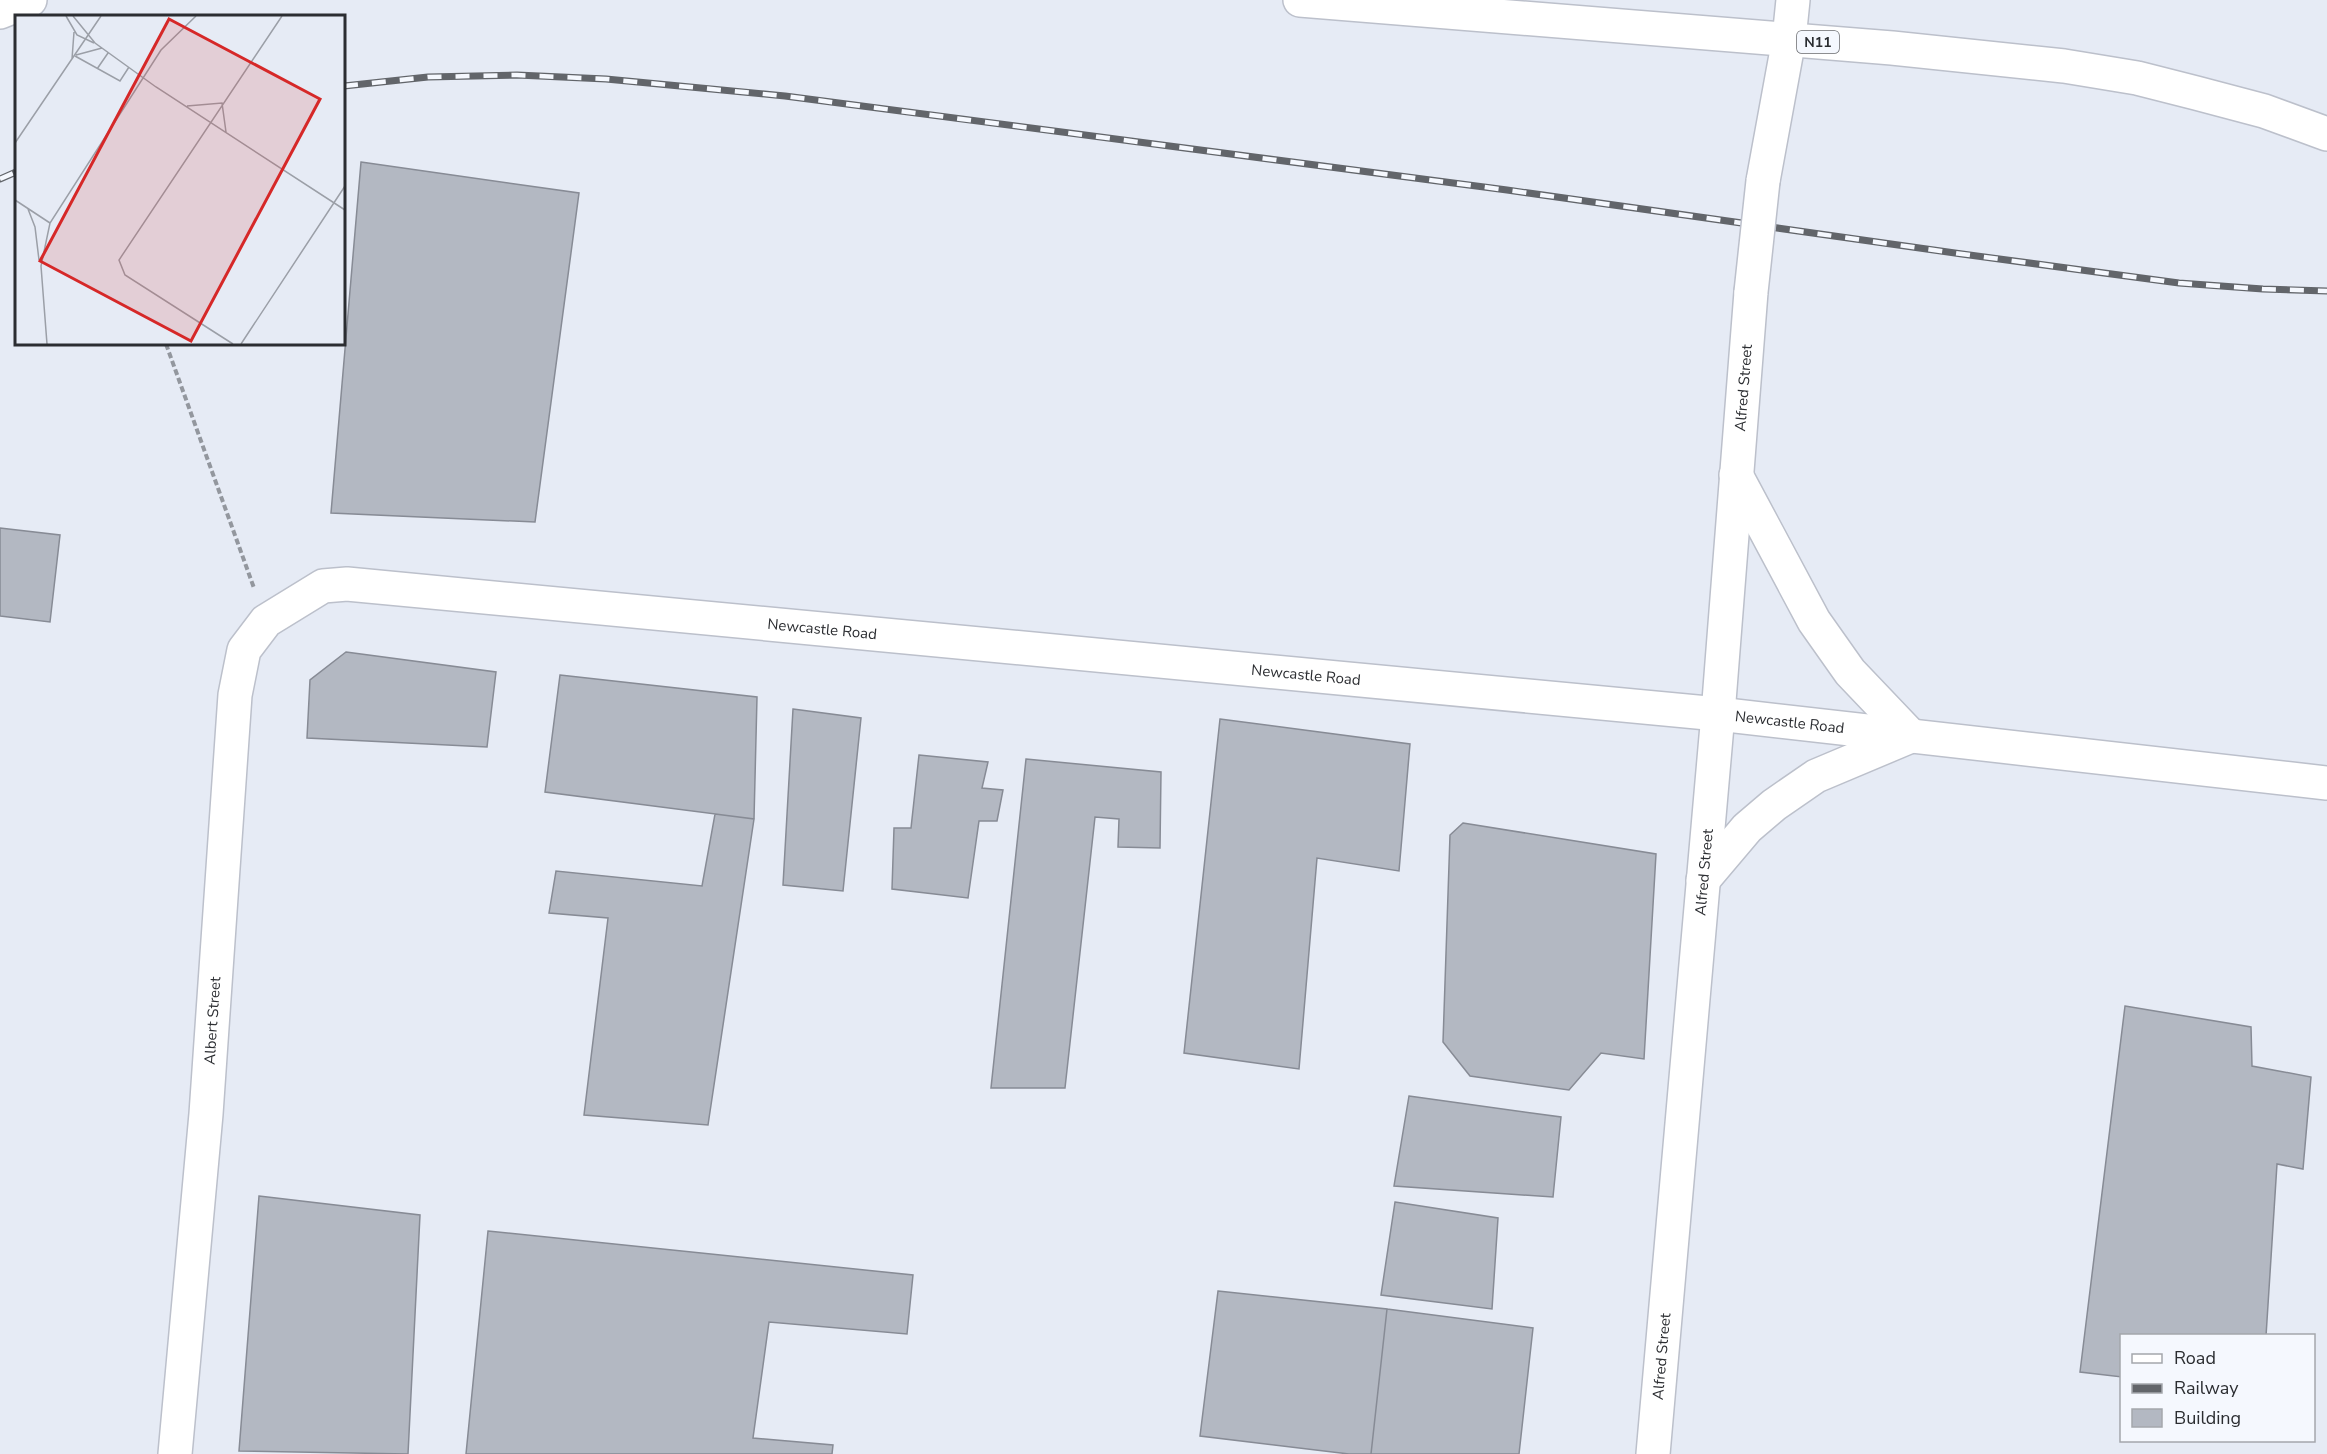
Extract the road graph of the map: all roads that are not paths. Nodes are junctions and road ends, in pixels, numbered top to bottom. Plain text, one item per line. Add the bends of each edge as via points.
1 (30, 0) edge
2 (1300, 0) edge
3 (1793, 0) edge
4 (0, 12) edge
5 (1789, 39) junction
6 (2327, 135) edge
7 (1736, 475) junction
8 (277, 613) joint
9 (1718, 714) junction
10 (1911, 736) junction
11 (2327, 783) edge
12 (1703, 880) junction
13 (175, 1454) edge
14 (1653, 1454) edge

1 - 4 main road
2 - 5 main road, N11
3 - 5 main road, Alfred Street
5 - 6 main road, N11 via 2041,64 2137,78 2264,111
5 - 7 main road, Alfred Street, bridge via 1763,181
7 - 9 main road, Alfred Street
7 - 10 main road via 1814,621 1850,672
8 - 9 main road, Newcastle Road via 323,586 347,584
8 - 13 main road, Albert Street via 244,650 235,695 206,1114
9 - 10 main road, Newcastle Road
9 - 12 main road, Alfred Street
10 - 11 main road, Newcastle Road
10 - 12 main road via 1816,776 1791,793 1747,828
12 - 14 main road, Alfred Street

